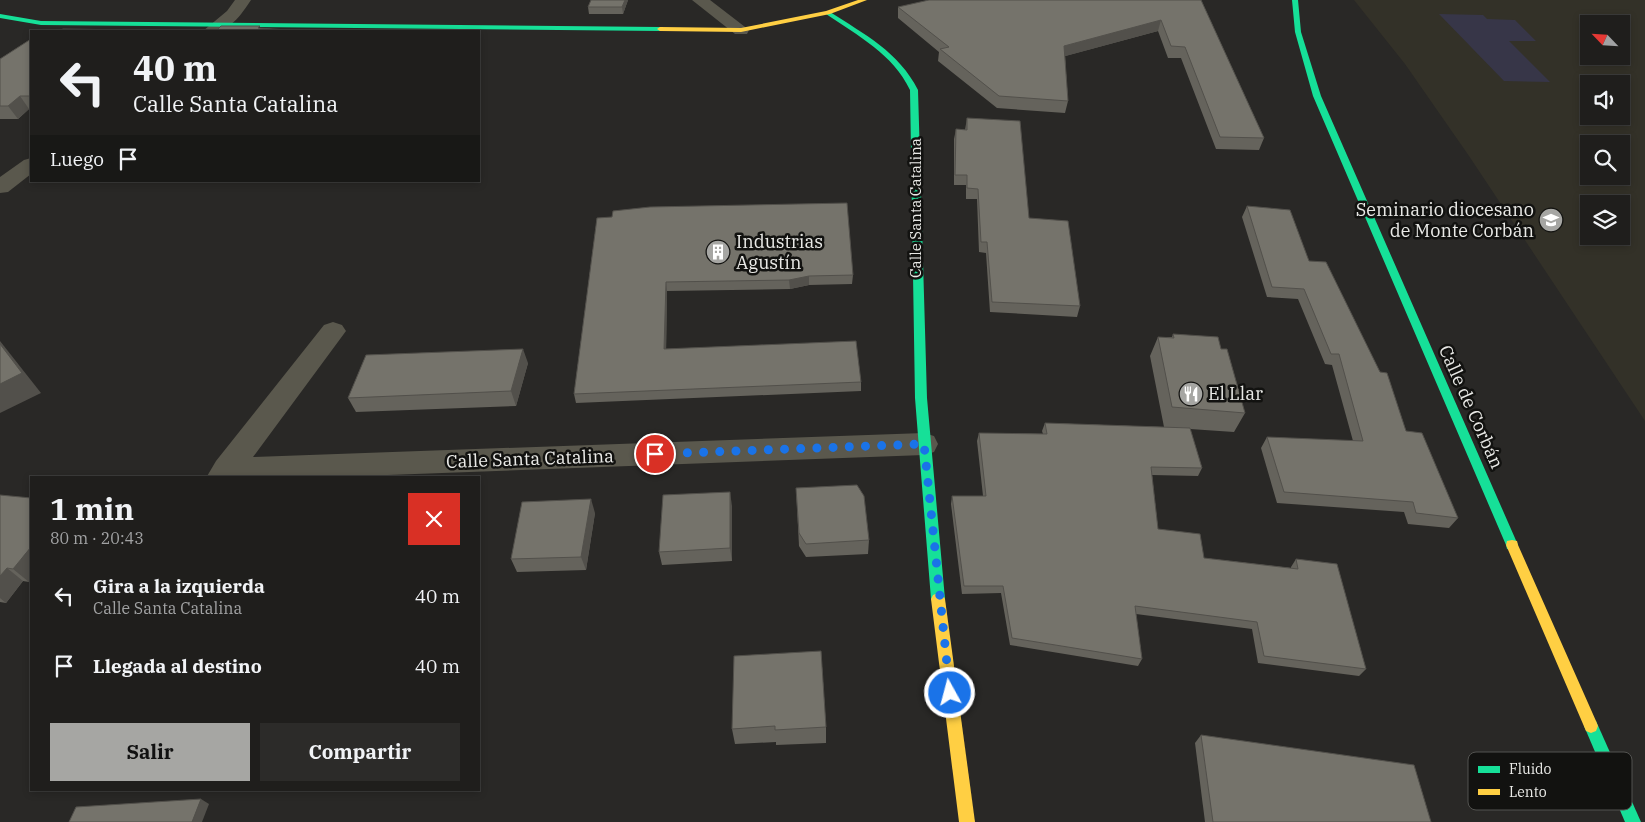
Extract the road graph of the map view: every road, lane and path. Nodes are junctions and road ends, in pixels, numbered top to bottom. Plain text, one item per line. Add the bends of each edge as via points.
1 (242, 0) edge
2 (700, 0) edge
3 (864, 0) edge
4 (1295, 0) edge
5 (828, 13) junction
6 (0, 16) edge
7 (215, 28) edge
8 (741, 30) junction
9 (30, 165) edge
10 (0, 187) edge
11 (333, 331) dead end
12 (924, 444) junction
13 (223, 474) edge
14 (1603, 752) edge
15 (1628, 810) edge
16 (966, 822) edge
17 (1633, 822) edge

1 - 7 street via 233,14
2 - 8 street
3 - 5 main road
4 - 14 main road, Calle de Corbán via 1298,32 1317,96
5 - 8 main road
5 - 12 main road, Calle Santa Catalina via 887,53 909,76 914,90 916,300
6 - 7 main road via 41,23
7 - 8 main road
9 - 10 street
11 - 13 street
12 - 13 street, Calle Santa Catalina
12 - 16 main road, Calle Santa Catalina via 943,638
15 - 17 main road, Calle de Corbán

